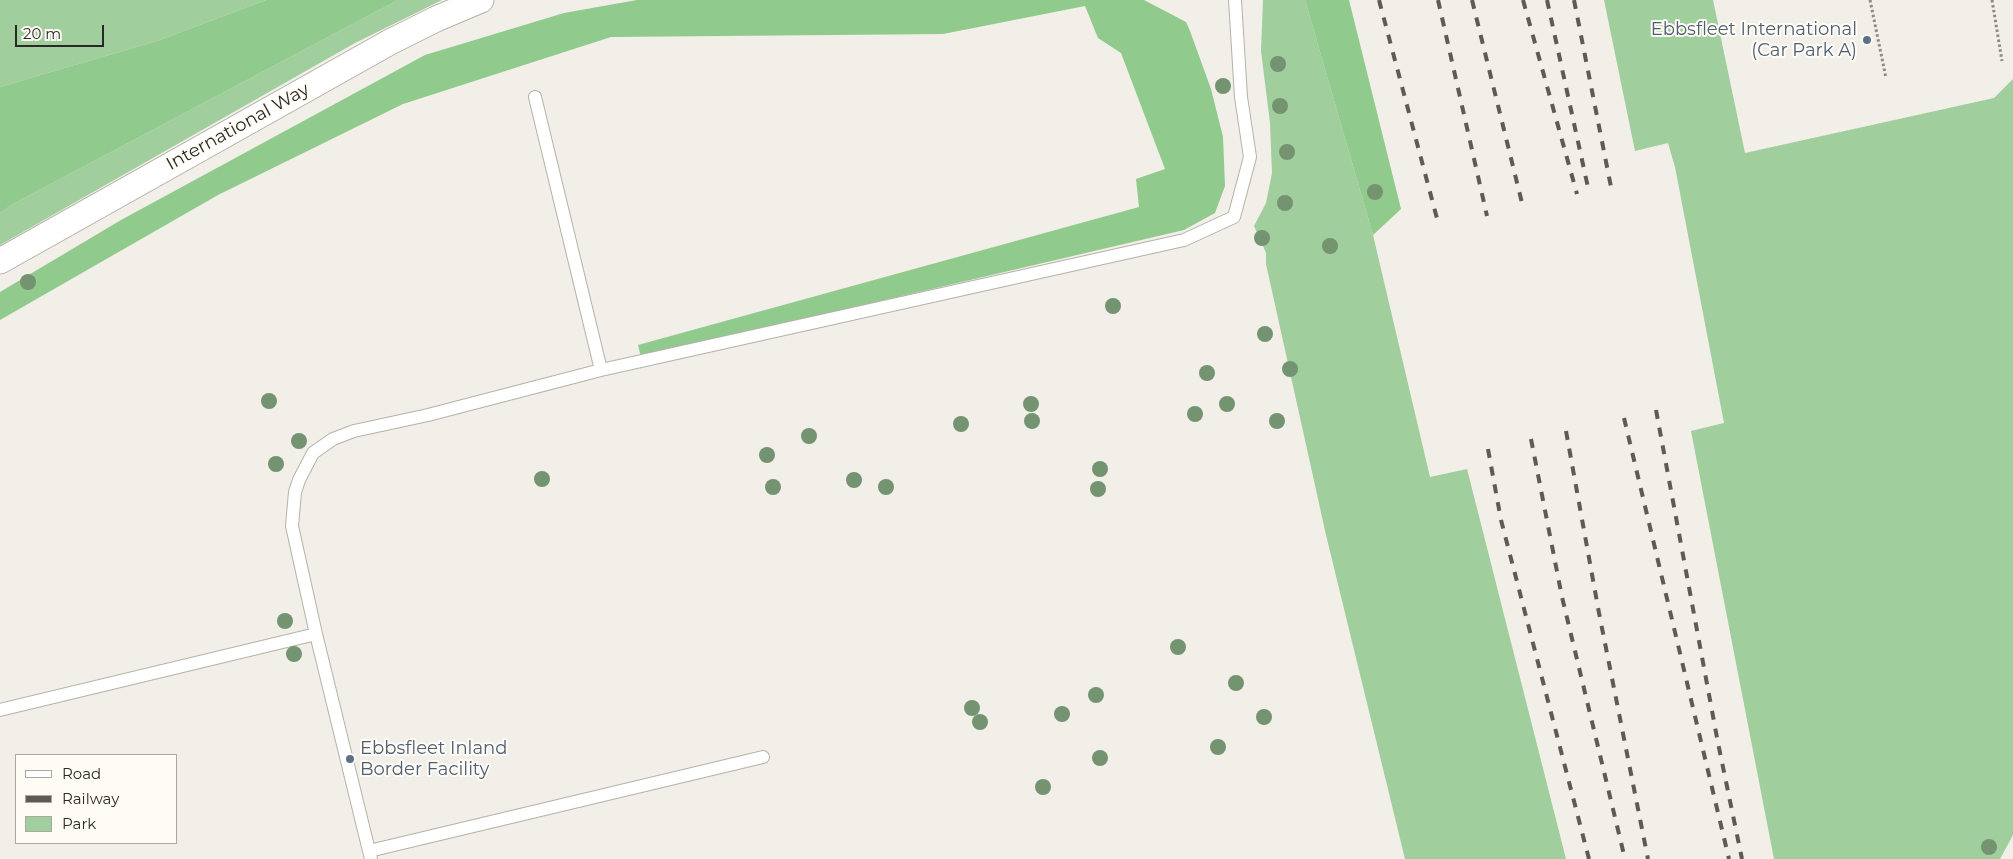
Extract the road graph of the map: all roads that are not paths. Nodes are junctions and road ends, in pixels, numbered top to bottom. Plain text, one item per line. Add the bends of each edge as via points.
1 (481, 0) edge
2 (1235, 0) edge
3 (535, 97) dead end
4 (0, 262) edge
5 (601, 370) junction
6 (316, 634) junction
7 (0, 710) edge
8 (763, 757) dead end
9 (370, 855) edge

1 - 4 street, International Way via 390,42
2 - 5 lane via 1241,97 1250,156 1234,217 1184,240
3 - 5 lane
5 - 6 lane via 354,431 318,449 299,480 292,515
6 - 7 lane
6 - 9 lane
8 - 9 lane

